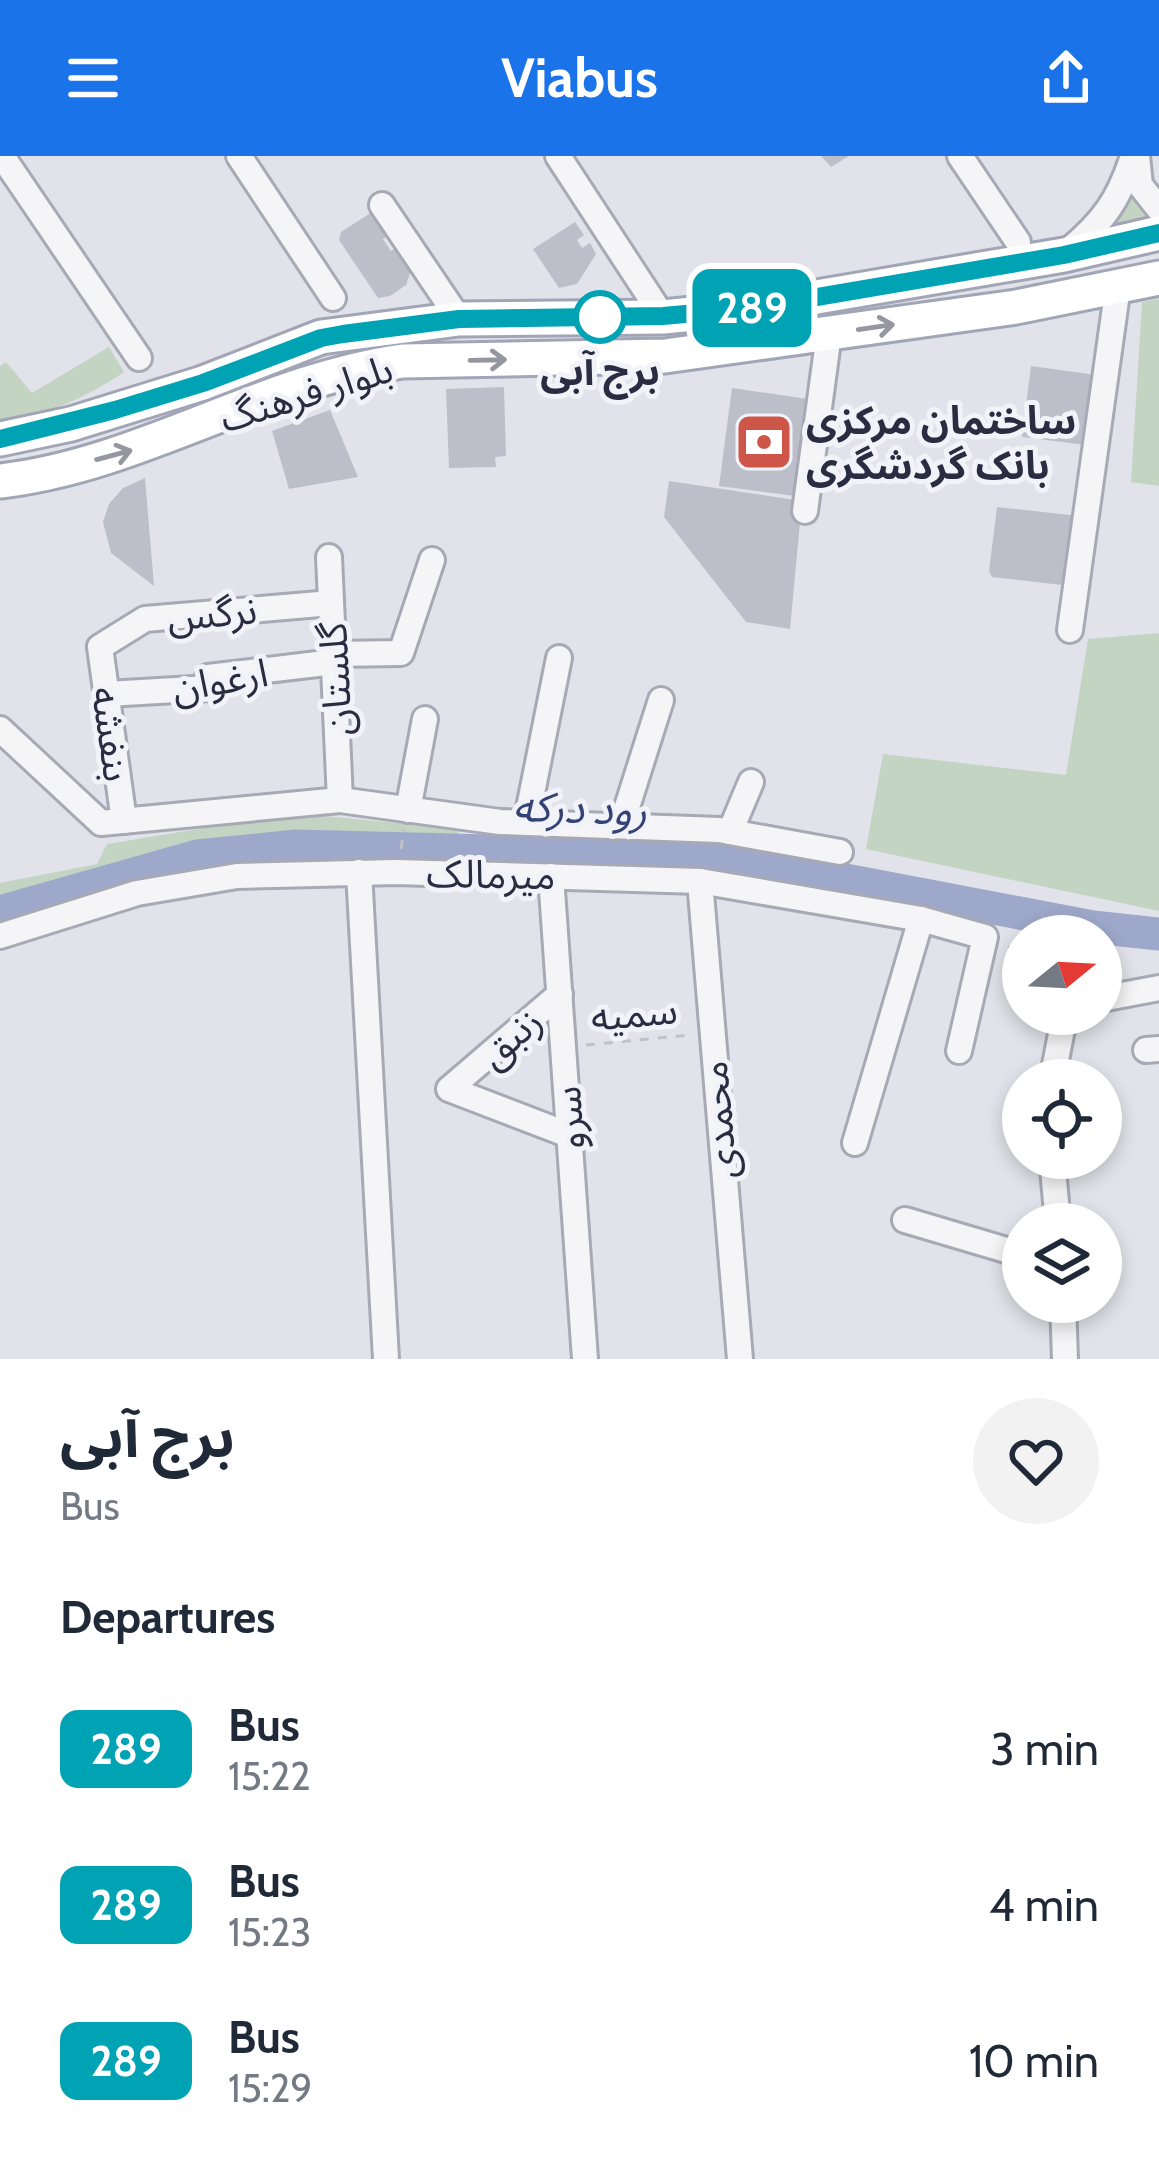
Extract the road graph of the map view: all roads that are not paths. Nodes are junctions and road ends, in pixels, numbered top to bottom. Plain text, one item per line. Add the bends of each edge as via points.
1 (2, 156) edge
2 (238, 156) edge
3 (557, 156) edge
4 (960, 156) edge
5 (1135, 156) edge
6 (382, 205) dead end
7 (1159, 209) edge
8 (1159, 233) edge
9 (1018, 242) dead end
10 (1064, 255) junction
11 (1159, 278) edge
12 (1118, 286) junction
13 (333, 298) dead end
14 (663, 316) junction
15 (459, 319) junction
16 (829, 334) junction
17 (139, 358) dead end
18 (0, 440) edge
19 (0, 481) edge
20 (805, 511) dead end
21 (329, 557) dead end
22 (432, 560) dead end
23 (331, 603) junction
24 (1070, 630) dead end
25 (100, 647) joint
26 (334, 658) junction
27 (559, 658) dead end
28 (107, 694) junction
29 (662, 700) dead end
30 (425, 718) dead end
31 (0, 729) edge
32 (751, 782) dead end
33 (340, 800) junction
34 (408, 810) junction
35 (124, 820) junction
36 (526, 823) junction
37 (621, 826) junction
38 (730, 832) junction
39 (840, 852) dead end
40 (359, 872) junction
41 (550, 876) junction
42 (700, 881) junction
43 (921, 919) junction
44 (0, 936) edge
45 (1159, 988) edge
46 (560, 994) junction
47 (1122, 995) edge
48 (959, 1051) dead end
49 (569, 1135) junction
50 (855, 1143) dead end
51 (905, 1220) dead end
52 (1002, 1249) edge
53 (1064, 1323) edge
54 (386, 1359) edge
55 (585, 1359) edge
56 (740, 1359) edge
57 (1065, 1359) edge

1 - 17 street
2 - 13 street
3 - 14 street
4 - 9 street
5 - 7 street via 1140,185
5 - 10 street via 1099,226
6 - 15 street
8 - 10 main road, بلوار فرهنگ
10 - 14 main road, بلوار فرهنگ
11 - 12 main road, بلوار فرهنگ
16 -> 12 main road, بلوار فرهنگ
12 - 24 street
14 - 15 main road, بلوار فرهنگ
15 - 18 main road, بلوار فرهنگ via 321,338 203,383
19 -> 16 main road, بلوار فرهنگ via 136,449 363,367 665,356
16 - 20 street
21 - 23 street, گلستان
22 - 26 street, ارغوان via 401,652
23 - 25 street, نرگس via 145,619
23 - 26 street, گلستان
25 - 28 street, بنفشه
26 - 28 street, ارغوان via 208,677 210,688
26 - 33 street, گلستان
27 - 36 street
28 - 35 street, بنفشه
29 - 37 street
30 - 34 street
31 - 35 street via 101,823
32 - 38 street
33 - 34 street, میرمالک
33 - 35 street, میرمالک
34 - 36 street, میرمالک
36 - 37 street, میرمالک
37 - 38 street, میرمالک
38 - 39 street, میرمالک
40 - 41 street, میرمالک
40 - 44 street, میرمالک via 237,876 137,892
40 - 54 street
41 - 42 street, میرمالک
41 - 46 street, سرو
42 - 43 street, میرمالک
42 - 56 street, محمدی
43 - 48 street, میرمالک via 985,937
43 - 50 street
45 - 47 street
46 - 49 street, سرو
46 - 49 street, زنبق via 449,1089
49 - 55 street, سرو
51 - 52 street
53 - 57 street

